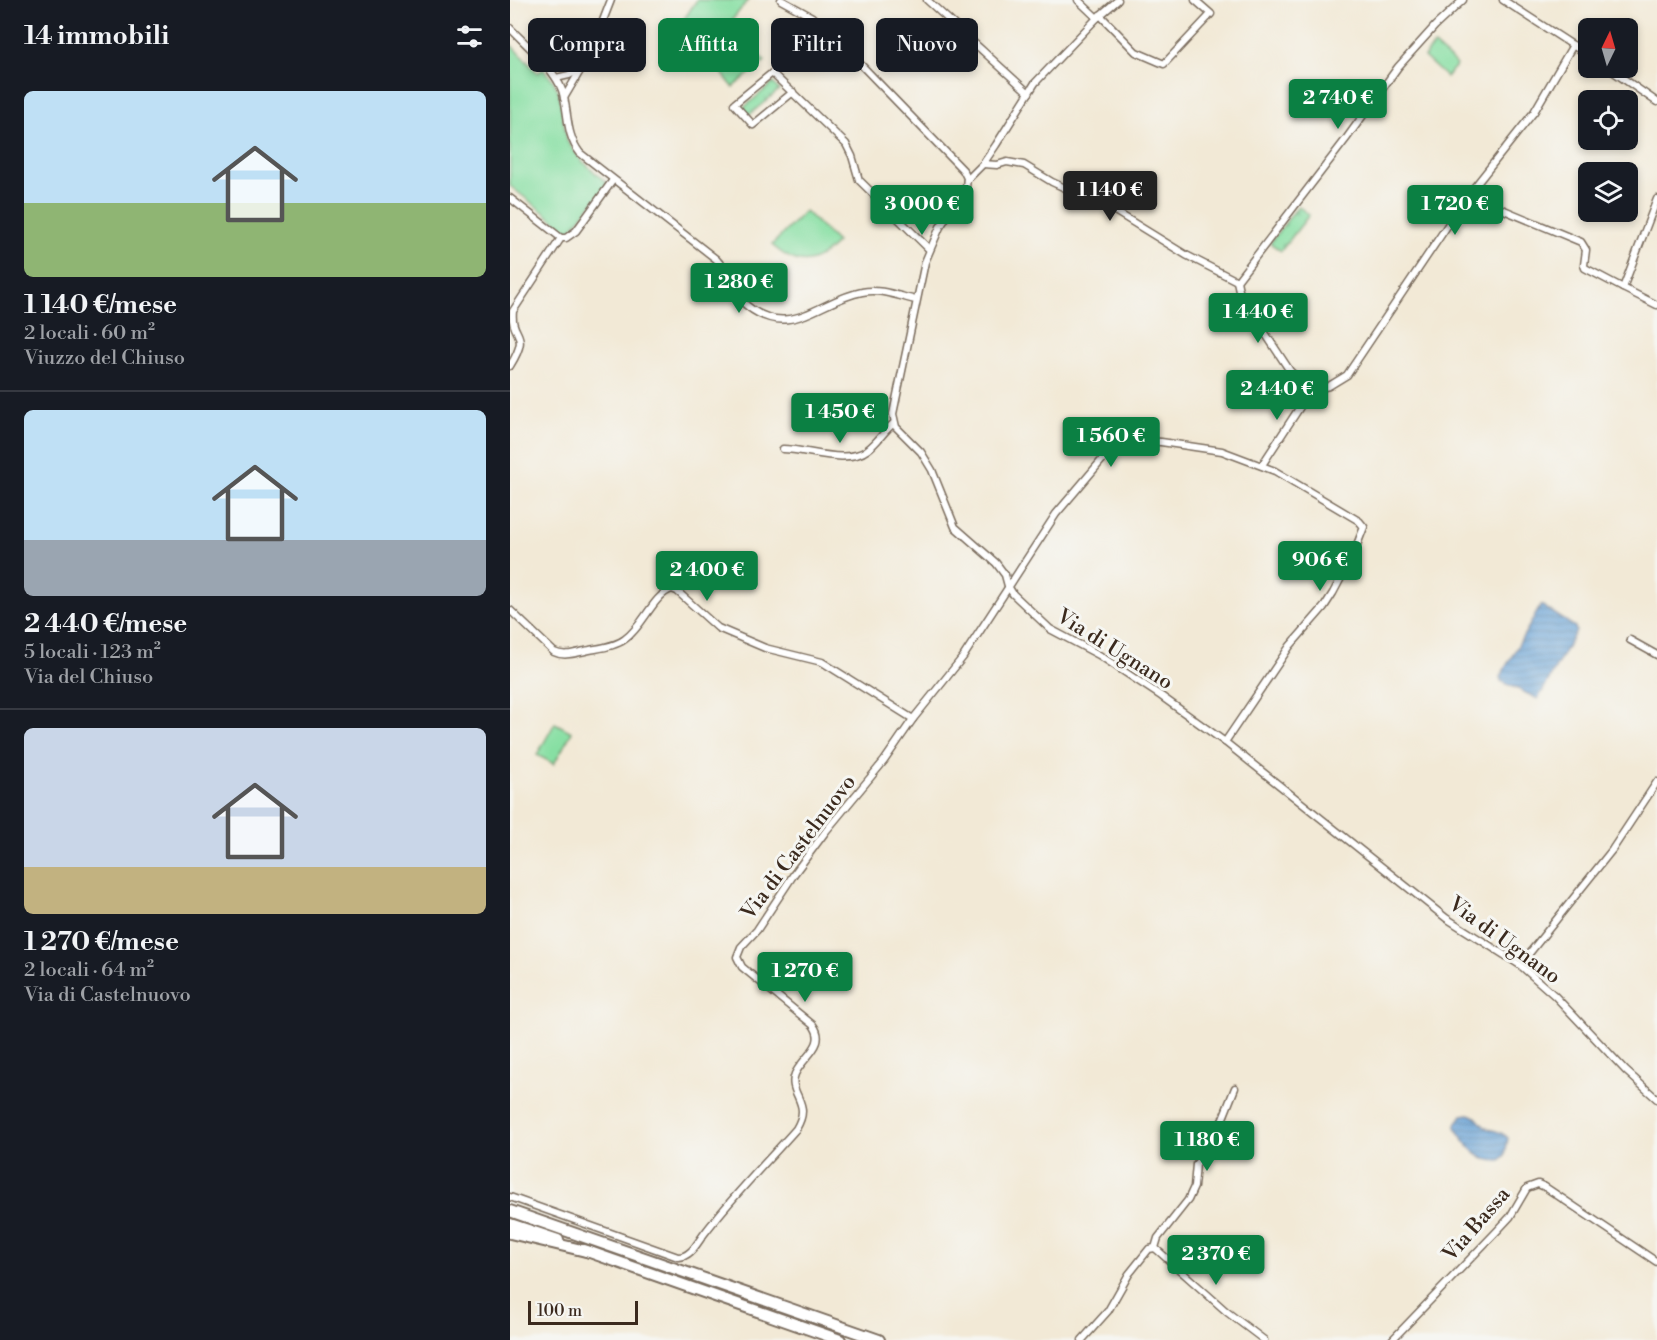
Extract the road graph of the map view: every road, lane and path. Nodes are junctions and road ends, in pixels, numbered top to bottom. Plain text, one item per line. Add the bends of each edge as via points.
1 (610, 0) edge
2 (781, 0) edge
3 (927, 0) edge
4 (1078, 0) edge
5 (1112, 0) edge
6 (1118, 0) edge
7 (1195, 0) edge
8 (1463, 0) edge
9 (1503, 0) edge
10 (1099, 17) junction
11 (603, 18) edge
12 (510, 28) edge
13 (1573, 45) junction
14 (1578, 48) edge
15 (575, 72) edge
16 (581, 72) edge
17 (556, 78) junction
18 (1622, 78) edge
19 (793, 92) junction
20 (1029, 93) junction
21 (564, 99) junction
22 (1657, 102) edge
23 (983, 164) junction
24 (613, 180) junction
25 (967, 180) junction
26 (1468, 195) junction
27 (510, 198) edge
28 (1657, 199) edge
29 (561, 238) junction
30 (929, 249) junction
31 (1237, 281) junction
32 (1623, 288) junction
33 (916, 300) junction
34 (1657, 304) edge
35 (510, 366) edge
36 (1311, 390) junction
37 (894, 423) junction
38 (783, 449) dead end
39 (1262, 465) junction
40 (1008, 586) junction
41 (510, 610) edge
42 (1630, 640) dead end
43 (1657, 655) edge
44 (913, 719) junction
45 (1225, 742) junction
46 (1657, 782) edge
47 (1520, 965) junction
48 (1235, 1088) dead end
49 (1657, 1099) edge
50 (510, 1197) edge
51 (510, 1211) edge
52 (510, 1224) edge
53 (510, 1233) edge
54 (1155, 1248) junction
55 (590, 1252) junction
56 (1657, 1262) edge
57 (840, 1340) edge
58 (879, 1340) edge
59 (1082, 1340) edge
60 (1264, 1340) edge
61 (1392, 1340) edge

1 - 11 street
2 - 25 street via 812,17 837,40 963,170
3 - 20 street
4 - 10 street
5 - 10 street
6 - 10 street
7 - 10 street via 1211,14 1164,64 1136,52
8 - 31 street via 1398,68
9 - 13 street
10 - 20 street
12 - 17 street
13 - 14 street
13 - 26 street via 1534,111
15 - 17 street
16 - 21 street
17 - 21 street
18 - 22 street
19 - 19 street via 772,73 734,104 753,125
19 - 30 street via 846,144 865,187
20 - 23 street
21 - 24 street via 575,147
23 - 25 street
23 - 31 street via 1024,165 1113,210
24 - 29 street via 576,231
24 - 33 street via 716,259 741,299 763,315 797,318 868,291
25 - 30 street
26 - 32 street via 1581,242 1586,250 1585,268
26 - 36 street via 1347,375 1329,386
27 - 29 street
28 - 32 street
29 - 35 street via 513,311 521,346
30 - 33 street
31 - 36 street via 1240,295 1290,371
32 - 34 street
33 - 37 street
36 - 39 street
37 - 38 street via 869,449 855,455
37 - 40 street, Via di Ugnano via 926,460 955,526 998,566
39 - 40 street, Via di Castelnuovo via 1211,449 1124,440 1113,447 1056,514
39 - 45 street via 1359,520 1364,527 1334,593 1290,646
40 - 44 street, Via di Castelnuovo via 963,657
40 - 45 street, Via di Ugnano via 1050,629 1119,668
41 - 44 street via 554,652 569,655 623,641 660,597 672,589 718,628 765,648 822,662
42 - 43 street
44 - 50 street, Via di Castelnuovo via 738,952 742,967 818,1032 818,1042 794,1077 802,1111 796,1129 684,1257
45 - 47 street, Via di Ugnano via 1446,918
46 - 47 street via 1612,850
47 - 49 street, Via di Ugnano
48 - 54 street via 1213,1139 1196,1164 1194,1187 1188,1200 1158,1238
51 - 58 highway
52 - 55 highway
53 - 55 highway
54 - 59 street via 1149,1249 1129,1274 1108,1311
54 - 60 street
55 - 57 highway
56 - 61 street, Via Bassa via 1545,1187 1532,1185 1497,1231

